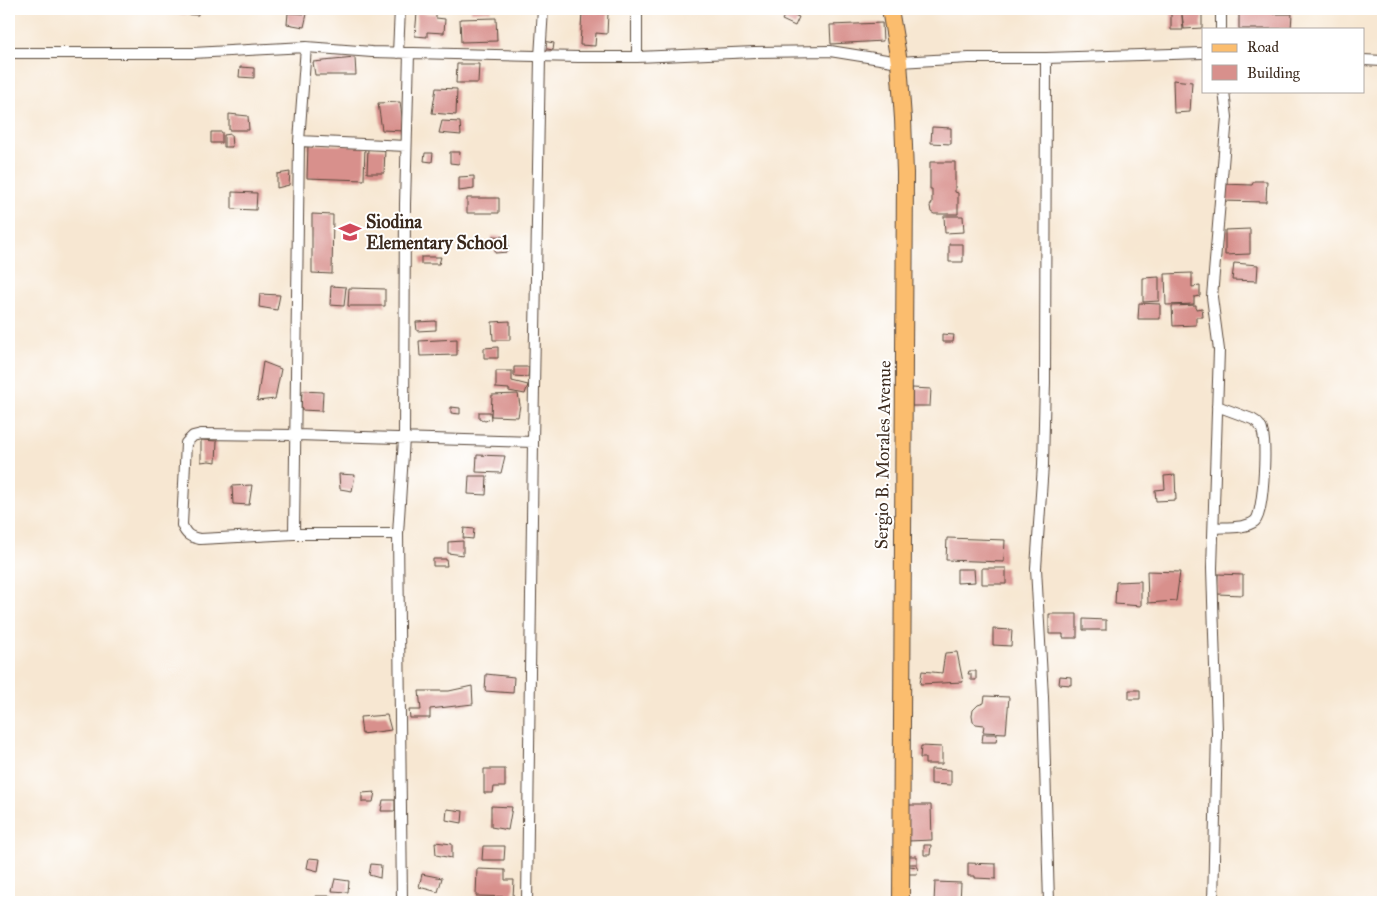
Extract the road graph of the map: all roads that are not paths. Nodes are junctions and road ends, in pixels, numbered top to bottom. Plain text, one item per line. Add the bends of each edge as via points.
1 (400, 9) edge
2 (543, 9) edge
3 (637, 9) edge
4 (890, 9) edge
5 (1221, 9) edge
6 (1221, 28) edge
7 (306, 47) junction
8 (398, 53) junction
9 (409, 53) junction
10 (1202, 53) edge
11 (9, 54) edge
12 (540, 57) junction
13 (637, 57) junction
14 (1046, 58) junction
15 (1364, 60) edge
16 (899, 62) junction
17 (1383, 62) edge
18 (1224, 92) edge
19 (298, 141) junction
20 (406, 146) junction
21 (1217, 406) junction
22 (296, 434) junction
23 (404, 438) junction
24 (533, 442) junction
25 (1214, 528) junction
26 (294, 534) junction
27 (398, 534) junction
28 (402, 902) edge
29 (527, 902) edge
30 (901, 902) edge
31 (1048, 902) edge
32 (1213, 902) edge

1 - 8 street
2 - 12 street
3 - 13 street
4 - 16 main road, Sergio B. Morales Avenue
5 - 6 street
7 - 8 street
7 - 11 street
7 - 19 street
8 - 9 street
9 - 12 street
9 - 20 street
10 - 14 street
12 - 13 street
12 - 24 street
13 - 16 street via 830,52
14 - 16 street
14 - 31 street via 1044,447 1036,568
15 - 17 street
16 - 30 main road, Sergio B. Morales Avenue via 905,202
18 - 21 street via 1227,118 1212,297 1219,350
19 - 20 street
19 - 22 street
20 - 23 street
21 - 25 street
21 - 25 street via 1256,422 1263,432 1264,459 1258,517 1248,524
22 - 23 street
22 - 26 street
22 - 26 street via 201,434 189,439 186,442 182,525 190,537 200,540
23 - 24 street
23 - 27 street
24 - 29 street
25 - 32 street via 1212,568 1217,732
26 - 27 street
27 - 28 street

